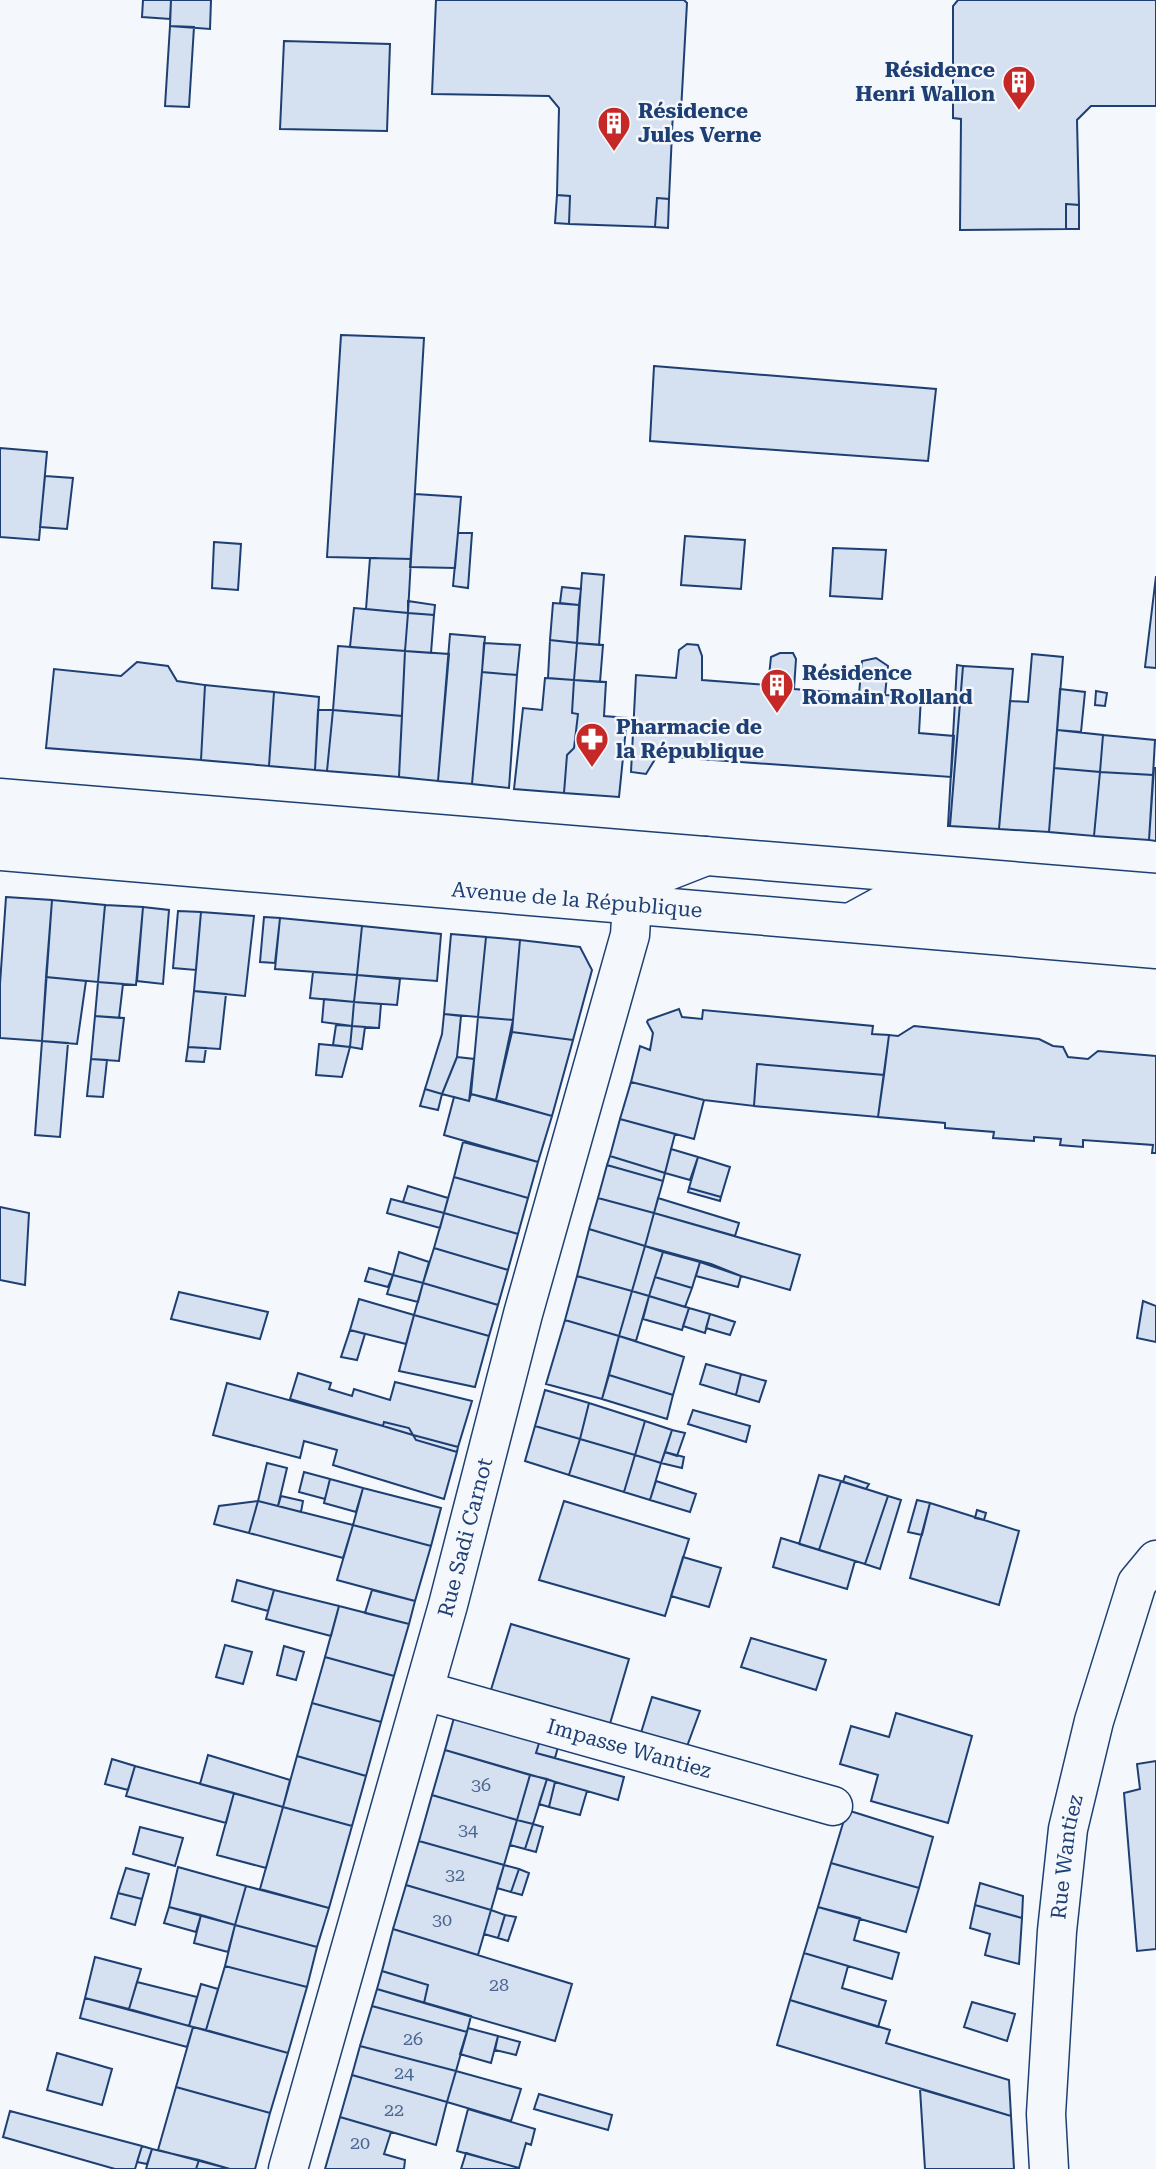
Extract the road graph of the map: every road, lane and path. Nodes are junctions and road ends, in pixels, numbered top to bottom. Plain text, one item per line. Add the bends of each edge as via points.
1 (0, 799) edge
2 (0, 824) edge
3 (0, 851) edge
4 (706, 856) junction
5 (1156, 893) edge
6 (632, 904) junction
7 (852, 922) junction
8 (1156, 922) edge
9 (1156, 949) edge
10 (1156, 1560) edge
11 (425, 1691) junction
12 (833, 1806) dead end
13 (288, 2169) edge
14 (1049, 2169) edge

1 - 4 main road
2 - 4 main road via 650,878
3 - 6 main road, Avenue de la République
4 - 5 main road
6 - 7 main road, Avenue de la République
6 - 11 main road, Rue Sadi Carnot via 630,935 527,1301
7 - 8 main road via 894,899
7 - 9 main road, Avenue de la République
10 - 14 main road, Rue Wantiez via 1137,1583 1094,1721 1068,1829 1046,2114
11 - 12 main road, Impasse Wantiez
11 - 13 main road, Rue Sadi Carnot

